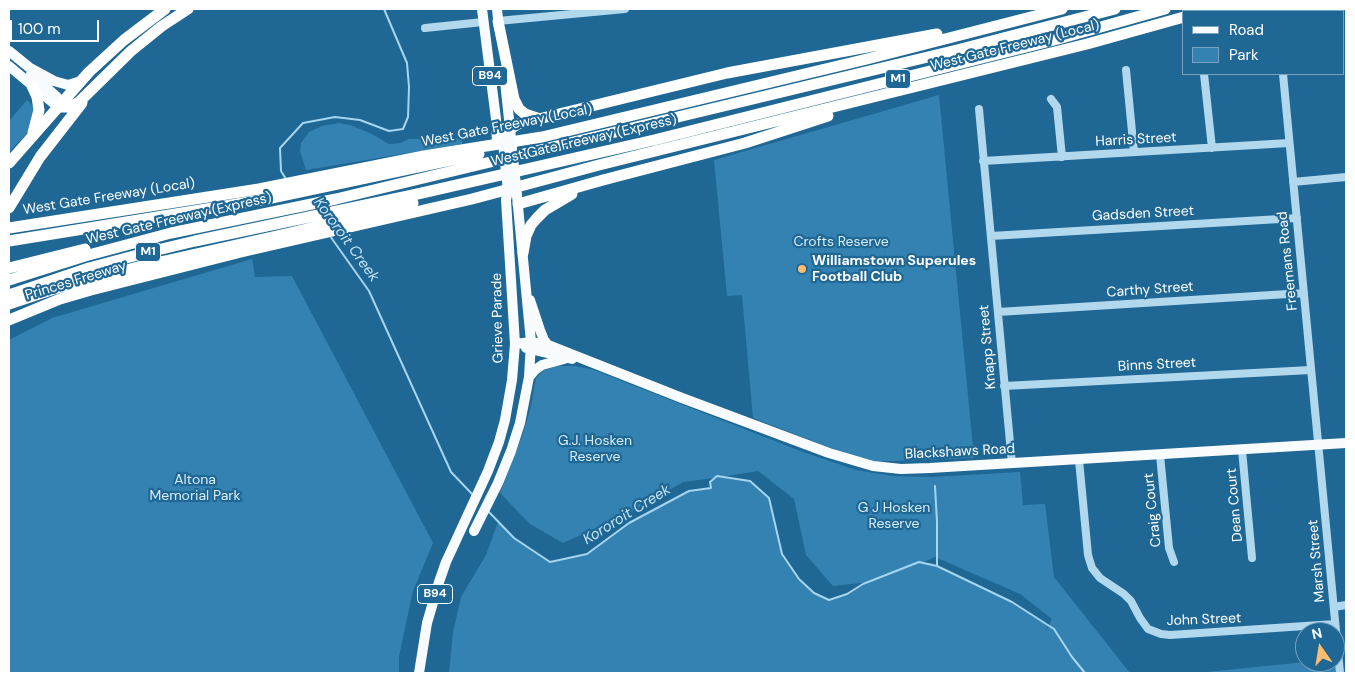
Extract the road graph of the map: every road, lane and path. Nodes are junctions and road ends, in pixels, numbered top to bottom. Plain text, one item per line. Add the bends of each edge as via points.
1 (165, 9) edge
2 (188, 9) edge
3 (482, 9) edge
4 (497, 9) edge
5 (625, 9) edge
6 (1052, 9) edge
7 (1062, 9) edge
8 (1115, 9) edge
9 (1165, 9) edge
10 (1182, 18) edge
11 (498, 21) junction
12 (484, 22) junction
13 (425, 28) dead end
14 (117, 46) junction
15 (131, 50) junction
16 (9, 51) edge
17 (21, 61) junction
18 (9, 66) edge
19 (1126, 70) dead end
20 (1204, 75) edge
21 (1283, 75) edge
22 (81, 81) junction
23 (97, 83) junction
24 (32, 86) junction
25 (871, 98) junction
26 (1052, 99) dead end
27 (61, 106) junction
28 (979, 108) dead end
29 (540, 120) junction
30 (510, 129) junction
31 (542, 137) junction
32 (30, 139) junction
33 (500, 143) junction
34 (1290, 143) junction
35 (1212, 148) junction
36 (1134, 152) junction
37 (1062, 156) junction
38 (984, 161) junction
39 (9, 163) edge
40 (1346, 177) edge
41 (603, 180) junction
42 (1293, 182) junction
43 (21, 186) junction
44 (261, 195) junction
45 (506, 200) junction
46 (518, 200) junction
47 (9, 208) edge
48 (350, 218) junction
49 (1297, 218) junction
50 (9, 228) edge
51 (291, 232) junction
52 (170, 234) junction
53 (991, 236) junction
54 (9, 241) edge
55 (240, 252) junction
56 (523, 254) junction
57 (9, 268) edge
58 (9, 280) edge
59 (54, 289) junction
60 (527, 291) junction
61 (1304, 293) junction
62 (9, 295) edge
63 (9, 304) edge
64 (998, 312) junction
65 (9, 320) edge
66 (514, 344) junction
67 (548, 345) junction
68 (531, 346) junction
69 (568, 358) junction
70 (593, 363) junction
71 (1311, 370) junction
72 (529, 377) junction
73 (1004, 386) junction
74 (1346, 443) edge
75 (1319, 446) junction
76 (1242, 450) junction
77 (1160, 455) junction
78 (1079, 460) junction
79 (1012, 464) junction
80 (474, 531) dead end
81 (1252, 558) dead end
82 (1174, 562) dead end
83 (1346, 605) edge
84 (1334, 606) junction
85 (1335, 622) edge
86 (1295, 627) edge
87 (419, 673) edge

1 - 14 highway
2 - 15 highway
3 - 12 main road, Grieve Parade / B94
4 - 11 main road, Grieve Parade / B94
5 - 11 street
6 - 29 highway via 728,73
7 - 31 highway, West Gate Freeway (Local) / M1
8 - 52 highway, West Gate Freeway (Express) / M1 via 958,50 336,199
9 - 48 highway, West Gate Freeway (Express) / M1 via 1021,48 527,170
10 - 25 highway, West Gate Freeway (Local) / M1
11 - 12 main road
11 - 29 highway via 514,99 525,114
11 - 30 main road, Grieve Parade / B94
12 - 13 street
12 - 33 main road, Grieve Parade / B94
14 - 15 highway via 121,52
14 - 22 highway
15 - 23 highway
16 - 17 main road
17 - 22 main road via 57,82 69,85
17 - 27 main road via 57,97
18 - 24 main road
19 - 36 street
20 - 35 street
21 - 34 street, Freemans Road
22 - 27 highway
23 - 27 highway via 75,104
23 - 43 highway
24 - 27 main road
24 - 32 highway via 39,110
25 - 41 highway via 745,143
25 - 48 highway, West Gate Freeway (Local) / M1 via 472,199
26 - 37 street via 1057,106
27 - 32 highway
27 - 43 highway via 60,119 27,168
28 - 38 street, Knapp Street
29 - 30 highway
30 - 33 main road
30 - 46 main road, Grieve Parade / B94, bridge
31 - 44 highway via 468,157 326,187
31 - 44 highway, West Gate Freeway (Local) / M1 via 319,177
32 - 39 highway
33 - 45 main road, Grieve Parade / B94 via 502,192
34 - 35 street, Harris Street
34 - 42 street, Freemans Road
35 - 36 street, Harris Street
36 - 37 street, Harris Street
37 - 38 street, Harris Street
38 - 53 street, Knapp Street
40 - 42 street
41 - 46 highway
41 - 56 highway via 545,210 531,225
42 - 49 street, Freemans Road
43 - 47 highway
44 - 50 highway, West Gate Freeway (Local) / M1
44 - 54 highway
45 - 46 main road via 512,204
45 - 66 main road, Grieve Parade / B94
46 - 56 main road, Grieve Parade / B94
48 - 51 highway, West Gate Freeway (Express) / M1
48 - 51 highway, West Gate Freeway (Local) / M1
49 - 53 street, Gadsden Street
49 - 61 street, Freemans Road
51 - 55 highway, West Gate Freeway (Local) / M1
51 - 59 highway
51 - 62 highway, West Gate Freeway (Express) / M1 via 195,240 89,268
52 - 57 highway via 125,240
52 - 58 highway, West Gate Freeway (Express) / M1
53 - 64 street, Knapp Street
55 - 59 highway
55 - 65 highway, Princes Freeway / M1 via 60,299
56 - 60 main road, Grieve Parade / B94
59 - 63 highway
60 - 67 main road
60 - 68 main road, Grieve Parade / B94
61 - 64 street, Carthy Street
61 - 71 street, Freemans Road
64 - 73 street, Knapp Street
66 - 68 main road
66 - 87 main road, Grieve Parade / B94 via 512,380 499,442 446,562 432,602
67 - 68 main road, Blackshaws Road
67 - 70 main road, Blackshaws Road
68 - 69 main road, Blackshaws Road
68 - 72 main road, Grieve Parade / B94
69 - 70 main road, Blackshaws Road
69 - 72 main road via 542,365
70 - 79 main road, Blackshaws Road via 851,461 912,469
71 - 73 street, Binns Street
71 - 75 street, Freemans Road
72 - 80 main road, Grieve Parade / B94 via 520,423 498,483
73 - 79 street, Knapp Street
74 - 75 main road, Blackshaws Road
75 - 76 main road, Blackshaws Road
75 - 84 street, Marsh Street
76 - 77 main road, Blackshaws Road
76 - 81 street, Dean Court
77 - 78 main road, Blackshaws Road
77 - 82 street, Craig Court
78 - 79 main road, Blackshaws Road
78 - 86 street, John Street via 1089,563 1100,578 1130,601 1148,628 1170,635
83 - 84 street
84 - 85 street, Marsh Street

